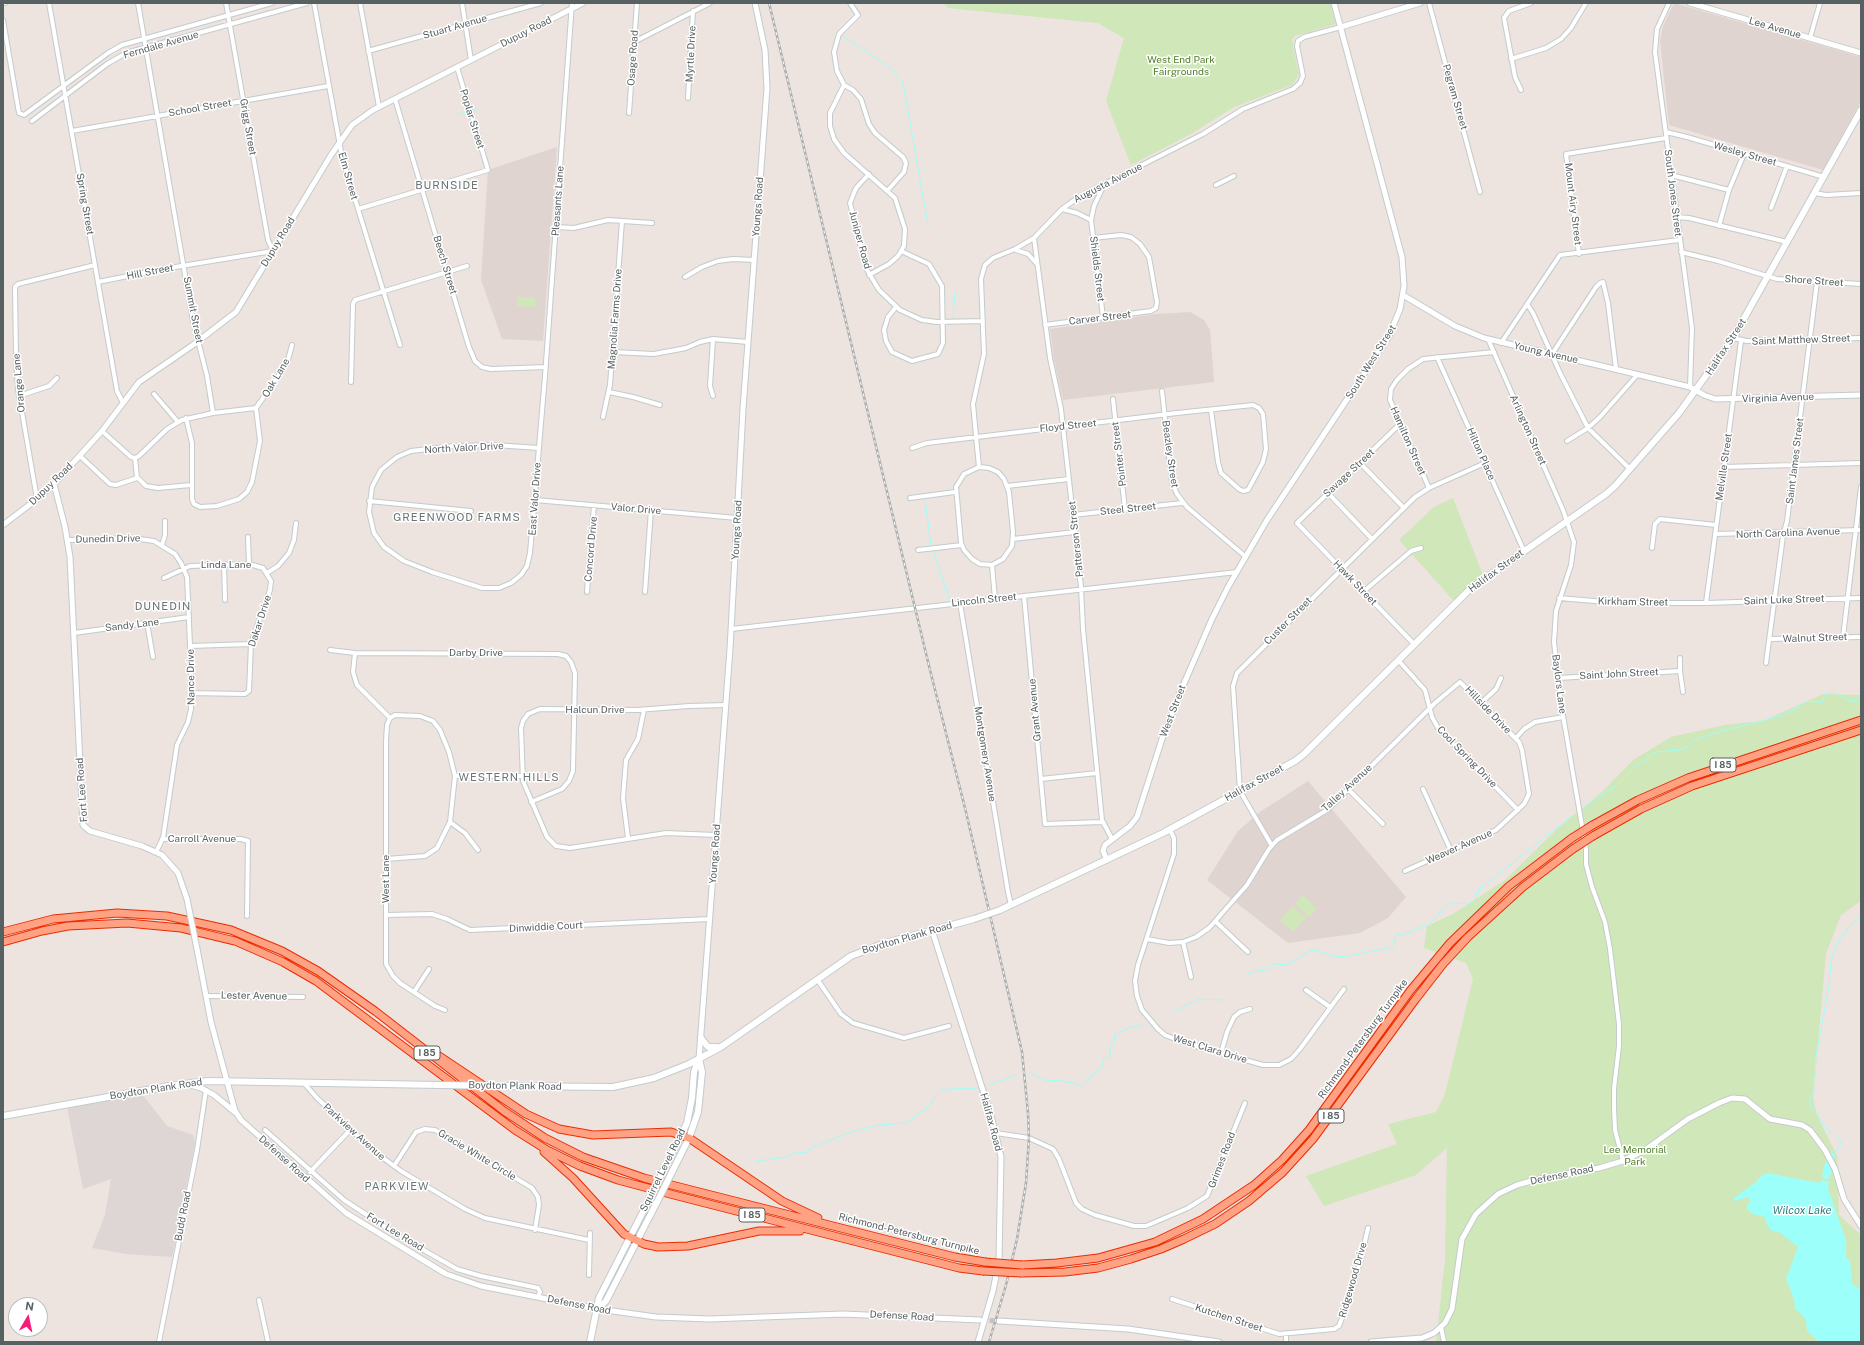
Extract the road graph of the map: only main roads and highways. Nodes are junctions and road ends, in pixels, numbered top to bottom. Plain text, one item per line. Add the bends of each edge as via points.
1 (1861, 110) edge
2 (1859, 117) edge
3 (1861, 720) edge
4 (1861, 730) edge
5 (987, 915) joint
6 (3, 932) edge
7 (3, 942) edge
8 (403, 1032) junction
9 (701, 1038) road end
10 (721, 1046) junction
11 (699, 1059) junction
12 (3, 1116) edge
13 (682, 1135) junction
14 (689, 1138) junction
15 (528, 1139) junction
16 (850, 1229) junction
17 (822, 1233) junction
18 (633, 1240) junction
19 (590, 1342) edge

1 - 2 main road, Halifax Street
2 - 5 main road, Halifax Street, bridge via 1733,338 1675,419 1606,494 1470,589 1303,755 1170,830
3 - 16 highway, Richmond-Petersburg Turnpike / I 85, bridge via 1688,778 1638,800 1572,838 1509,886 1450,943 1410,992 1309,1130 1282,1160 1254,1185 1204,1219 1150,1244 1119,1253 1081,1261 1022,1265 955,1257
4 - 17 highway, Richmond-Petersburg Turnpike / I 85, bridge via 1692,786 1641,810 1573,848 1523,887 1468,937 1443,964 1313,1139 1283,1172 1249,1201 1215,1224 1149,1254 1115,1264 1043,1274 959,1268
5 - 10 main road, Boydton Plank Road, bridge via 860,952 841,962
6 - 8 highway, Richmond-Petersburg Turnpike / I 85 via 77,915 117,913 167,916 215,926 251,937 300,961
7 - 15 highway, Richmond-Petersburg Turnpike / I 85 via 68,926 128,923 181,928 250,947 283,962 322,985
8 - 13 highway via 526,1114 549,1125 593,1135 665,1132
8 - 16 highway, Richmond-Petersburg Turnpike / I 85 via 528,1128 583,1157 644,1178
9 - 10 main road via 708,1047
10 - 11 main road, Boydton Plank Road
11 - 12 main road, Boydton Plank Road, bridge via 654,1078 602,1088 227,1080 182,1083
11 - 13 main road, Squirrel Level Road via 694,1072 690,1111
11 - 14 main road, Squirrel Level Road via 702,1072 700,1100
13 - 14 highway
13 - 18 main road, Squirrel Level Road, bridge via 649,1200
14 - 16 highway via 792,1207
14 - 18 main road, Squirrel Level Road, bridge via 657,1202
15 - 17 highway, Richmond-Petersburg Turnpike / I 85 via 561,1158 618,1180
15 - 18 highway via 567,1171 607,1217
17 - 18 highway via 764,1230 688,1246 658,1246
18 - 19 main road, Squirrel Level Road via 599,1298

